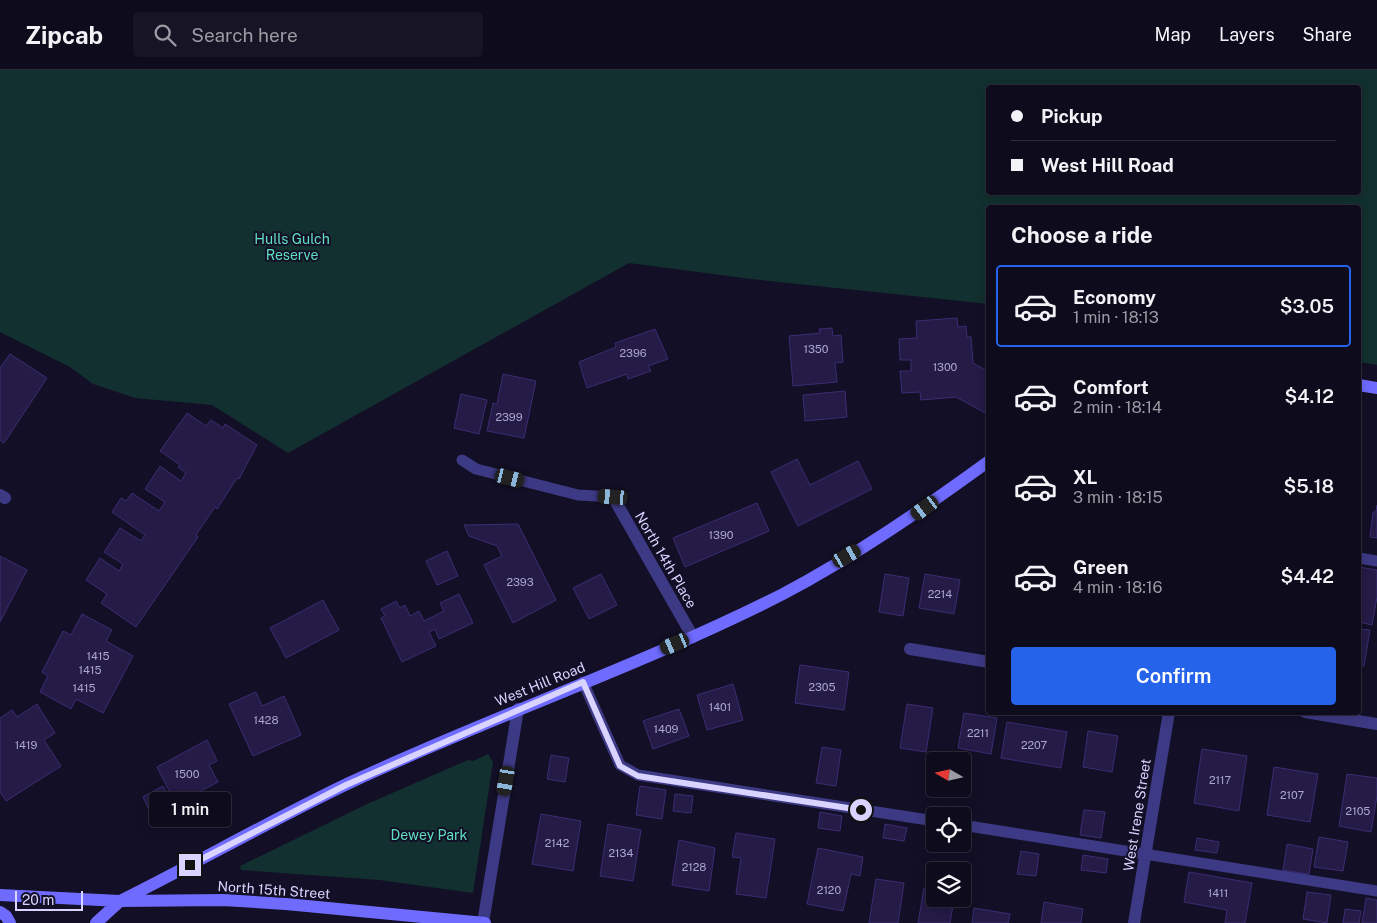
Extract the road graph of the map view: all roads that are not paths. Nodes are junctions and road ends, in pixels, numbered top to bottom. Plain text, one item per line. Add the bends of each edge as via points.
1 (1361, 385) edge
2 (1377, 388) edge
3 (462, 460) dead end
4 (986, 468) edge
5 (613, 497) joint
6 (1361, 558) edge
7 (1377, 561) edge
8 (693, 637) junction
9 (910, 649) dead end
10 (986, 662) edge
11 (583, 682) junction
12 (518, 709) junction
13 (1169, 715) edge
14 (1323, 715) edge
15 (1377, 724) edge
16 (926, 820) edge
17 (971, 827) edge
18 (1146, 854) junction
19 (1377, 891) edge
20 (0, 895) edge
21 (120, 901) junction
22 (0, 912) edge
23 (10, 923) edge
24 (96, 923) edge
25 (484, 923) edge
26 (1134, 923) edge

1 - 2 street
3 - 5 lane via 476,469 578,495
4 - 8 street, West Hill Road via 910,519 784,593
5 - 8 street, North 14th Place
6 - 7 lane
8 - 11 street, West Hill Road
9 - 10 street
11 - 12 street, West Hill Road
11 - 16 lane via 620,766 638,776
12 - 21 street, West Hill Road via 346,785
12 - 25 street
13 - 18 street, West Irene Street
14 - 15 street
17 - 18 lane
18 - 19 lane
18 - 26 street, West Irene Street
20 - 21 street, North 15th Street
21 - 24 street, West Hill Road
21 - 25 street, North 15th Street via 259,902
22 - 23 street

